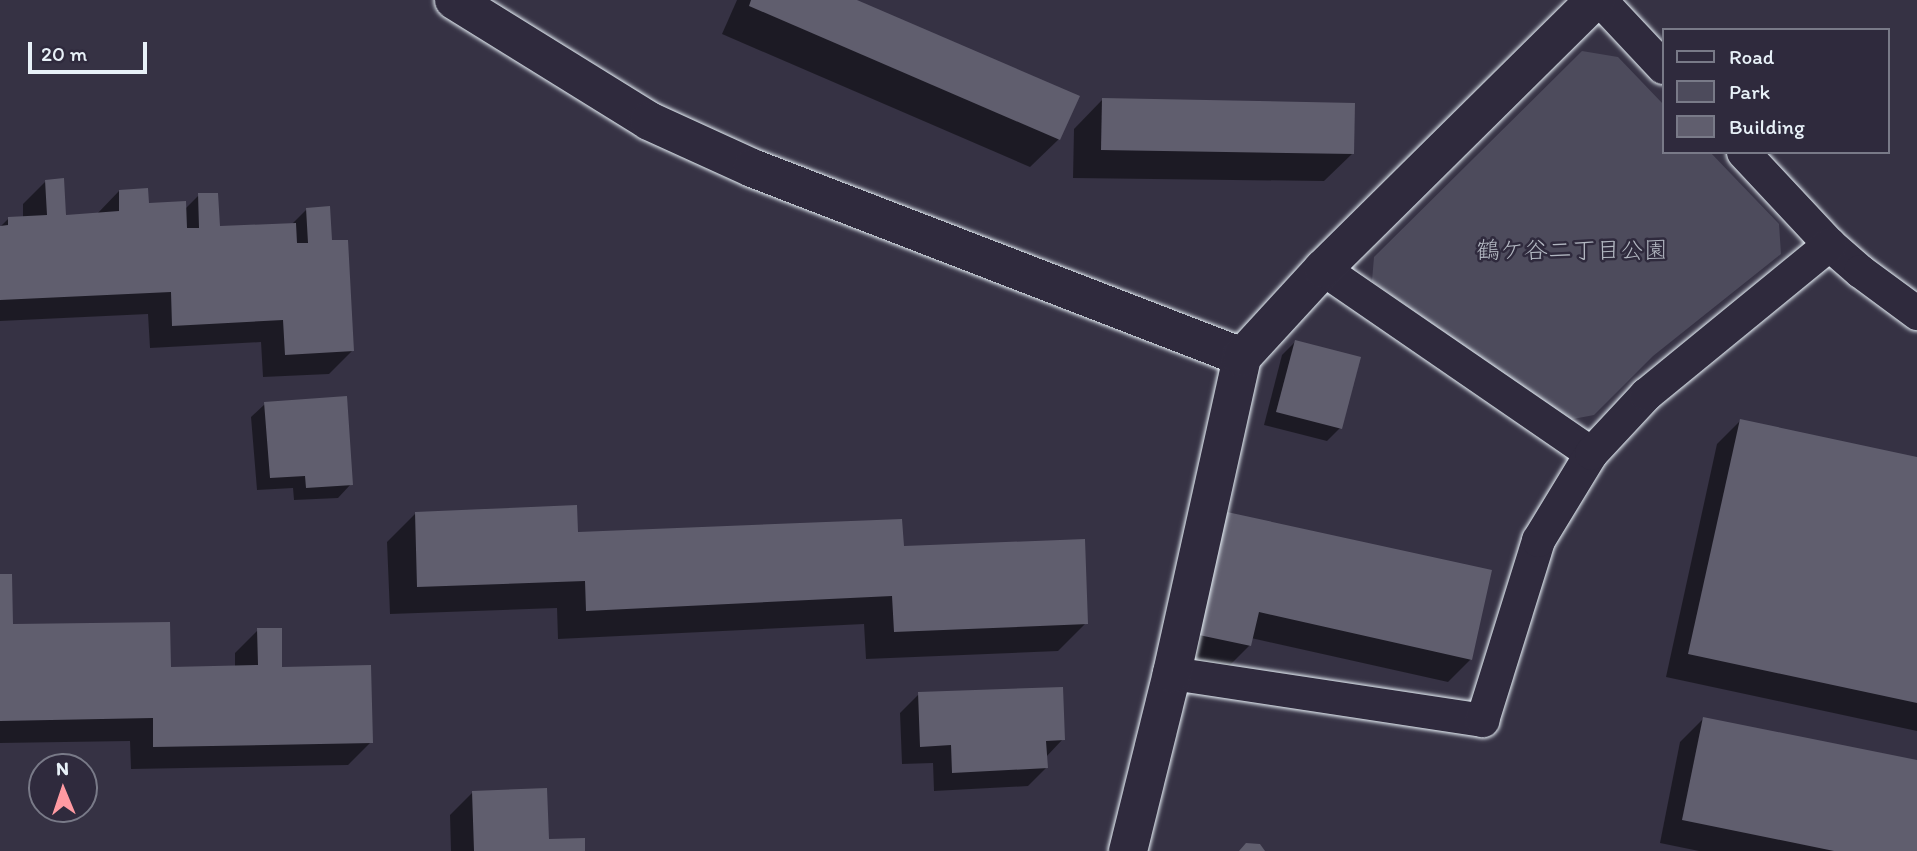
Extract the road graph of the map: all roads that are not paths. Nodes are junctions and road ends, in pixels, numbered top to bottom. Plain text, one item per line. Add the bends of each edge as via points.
1 (454, 0) edge
2 (1595, 0) edge
3 (1600, 0) edge
4 (1661, 65) edge
5 (1745, 154) edge
6 (1829, 244) junction
7 (1323, 269) junction
8 (1917, 313) edge
9 (1242, 358) junction
10 (1591, 453) junction
11 (1172, 673) junction
12 (1128, 851) edge

1 - 9 street via 649,121 752,168
2 - 7 street
3 - 4 street
5 - 6 street
6 - 8 street
6 - 10 street via 1646,394
7 - 9 street
7 - 10 street
9 - 11 street
10 - 11 street via 1538,540 1482,720
11 - 12 street

